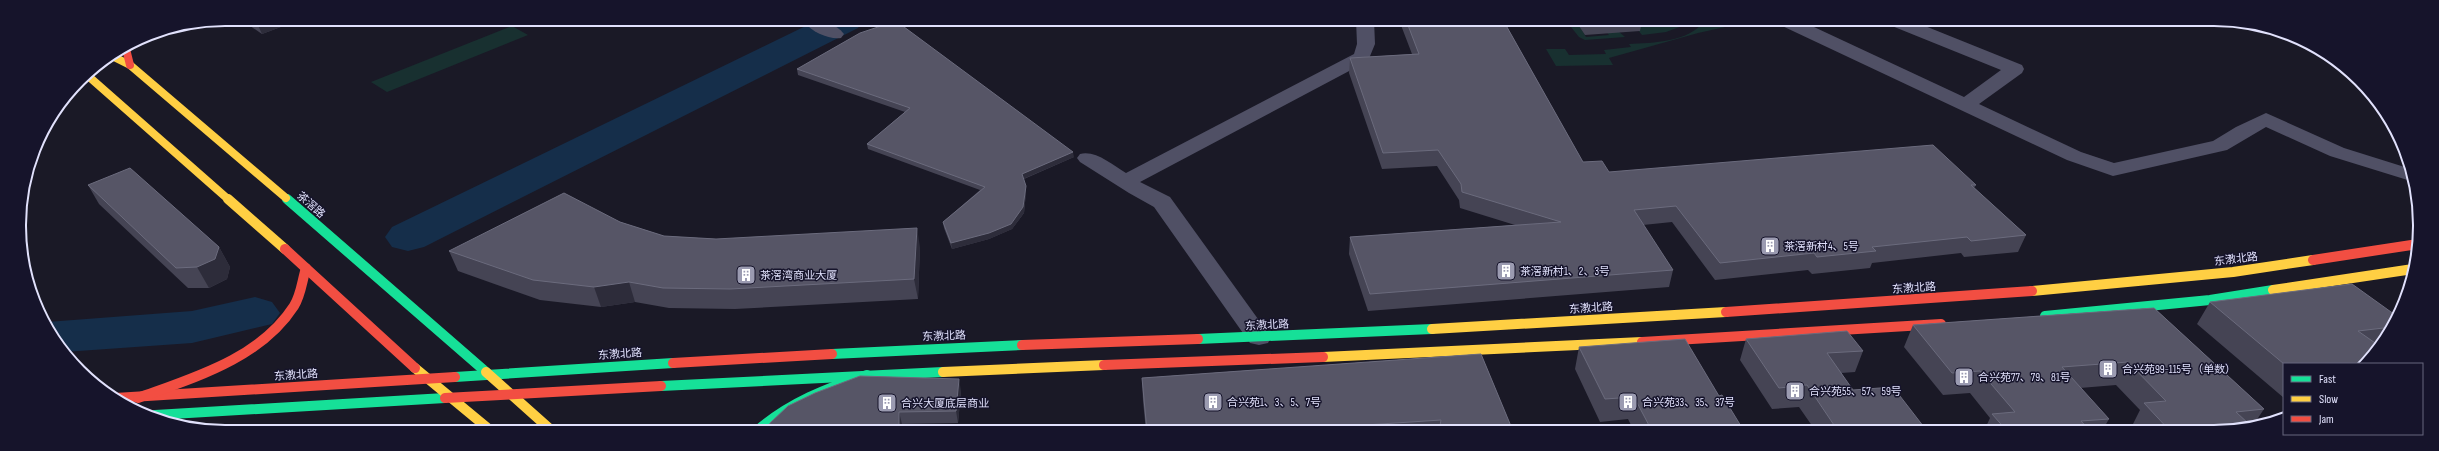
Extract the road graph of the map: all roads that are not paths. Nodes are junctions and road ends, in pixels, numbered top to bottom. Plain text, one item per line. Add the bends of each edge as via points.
1 (820, 26) edge
2 (1365, 26) edge
3 (1797, 26) edge
4 (1908, 26) edge
5 (835, 34) dead end
6 (127, 53) edge
7 (118, 58) edge
8 (130, 65) junction
9 (91, 78) edge
10 (1965, 105) junction
11 (1087, 158) dead end
12 (2406, 174) edge
13 (1125, 182) junction
14 (2412, 245) edge
15 (306, 268) junction
16 (2408, 270) edge
17 (2031, 317) edge
18 (1954, 323) edge
19 (1259, 337) junction
20 (491, 375) junction
21 (867, 376) junction
22 (426, 378) junction
23 (513, 396) junction
24 (126, 398) edge
25 (138, 398) junction
26 (452, 399) junction
27 (163, 415) edge
28 (484, 425) edge
29 (545, 425) edge
30 (765, 425) edge

1 - 5 street
2 - 13 street via 1366,44 1362,57
3 - 10 street
4 - 10 street via 2015,69
6 - 8 main road
7 - 8 main road, 茶滘路
8 - 20 main road, 茶滘路
9 - 15 main road
10 - 12 street via 2074,156 2113,170 2220,146 2266,119 2337,152
11 - 13 street
13 - 19 street via 1162,202
14 - 19 main road, 东漖北路 via 2233,272 2021,293 1555,322
15 - 22 main road
15 - 25 main road via 294,306 282,324 256,344 226,361
16 - 17 main road via 2210,300
18 - 21 main road via 1535,348
19 - 20 main road, 东漖北路 via 924,348
20 - 22 main road, 东漖北路
20 - 23 main road, 茶滘路
21 - 23 main road
21 - 30 main road via 813,393 788,407
22 - 25 main road, 东漖北路
22 - 26 main road
23 - 26 main road
23 - 29 main road, 茶滘路
24 - 25 main road, 东漖北路
26 - 27 main road
26 - 28 main road

